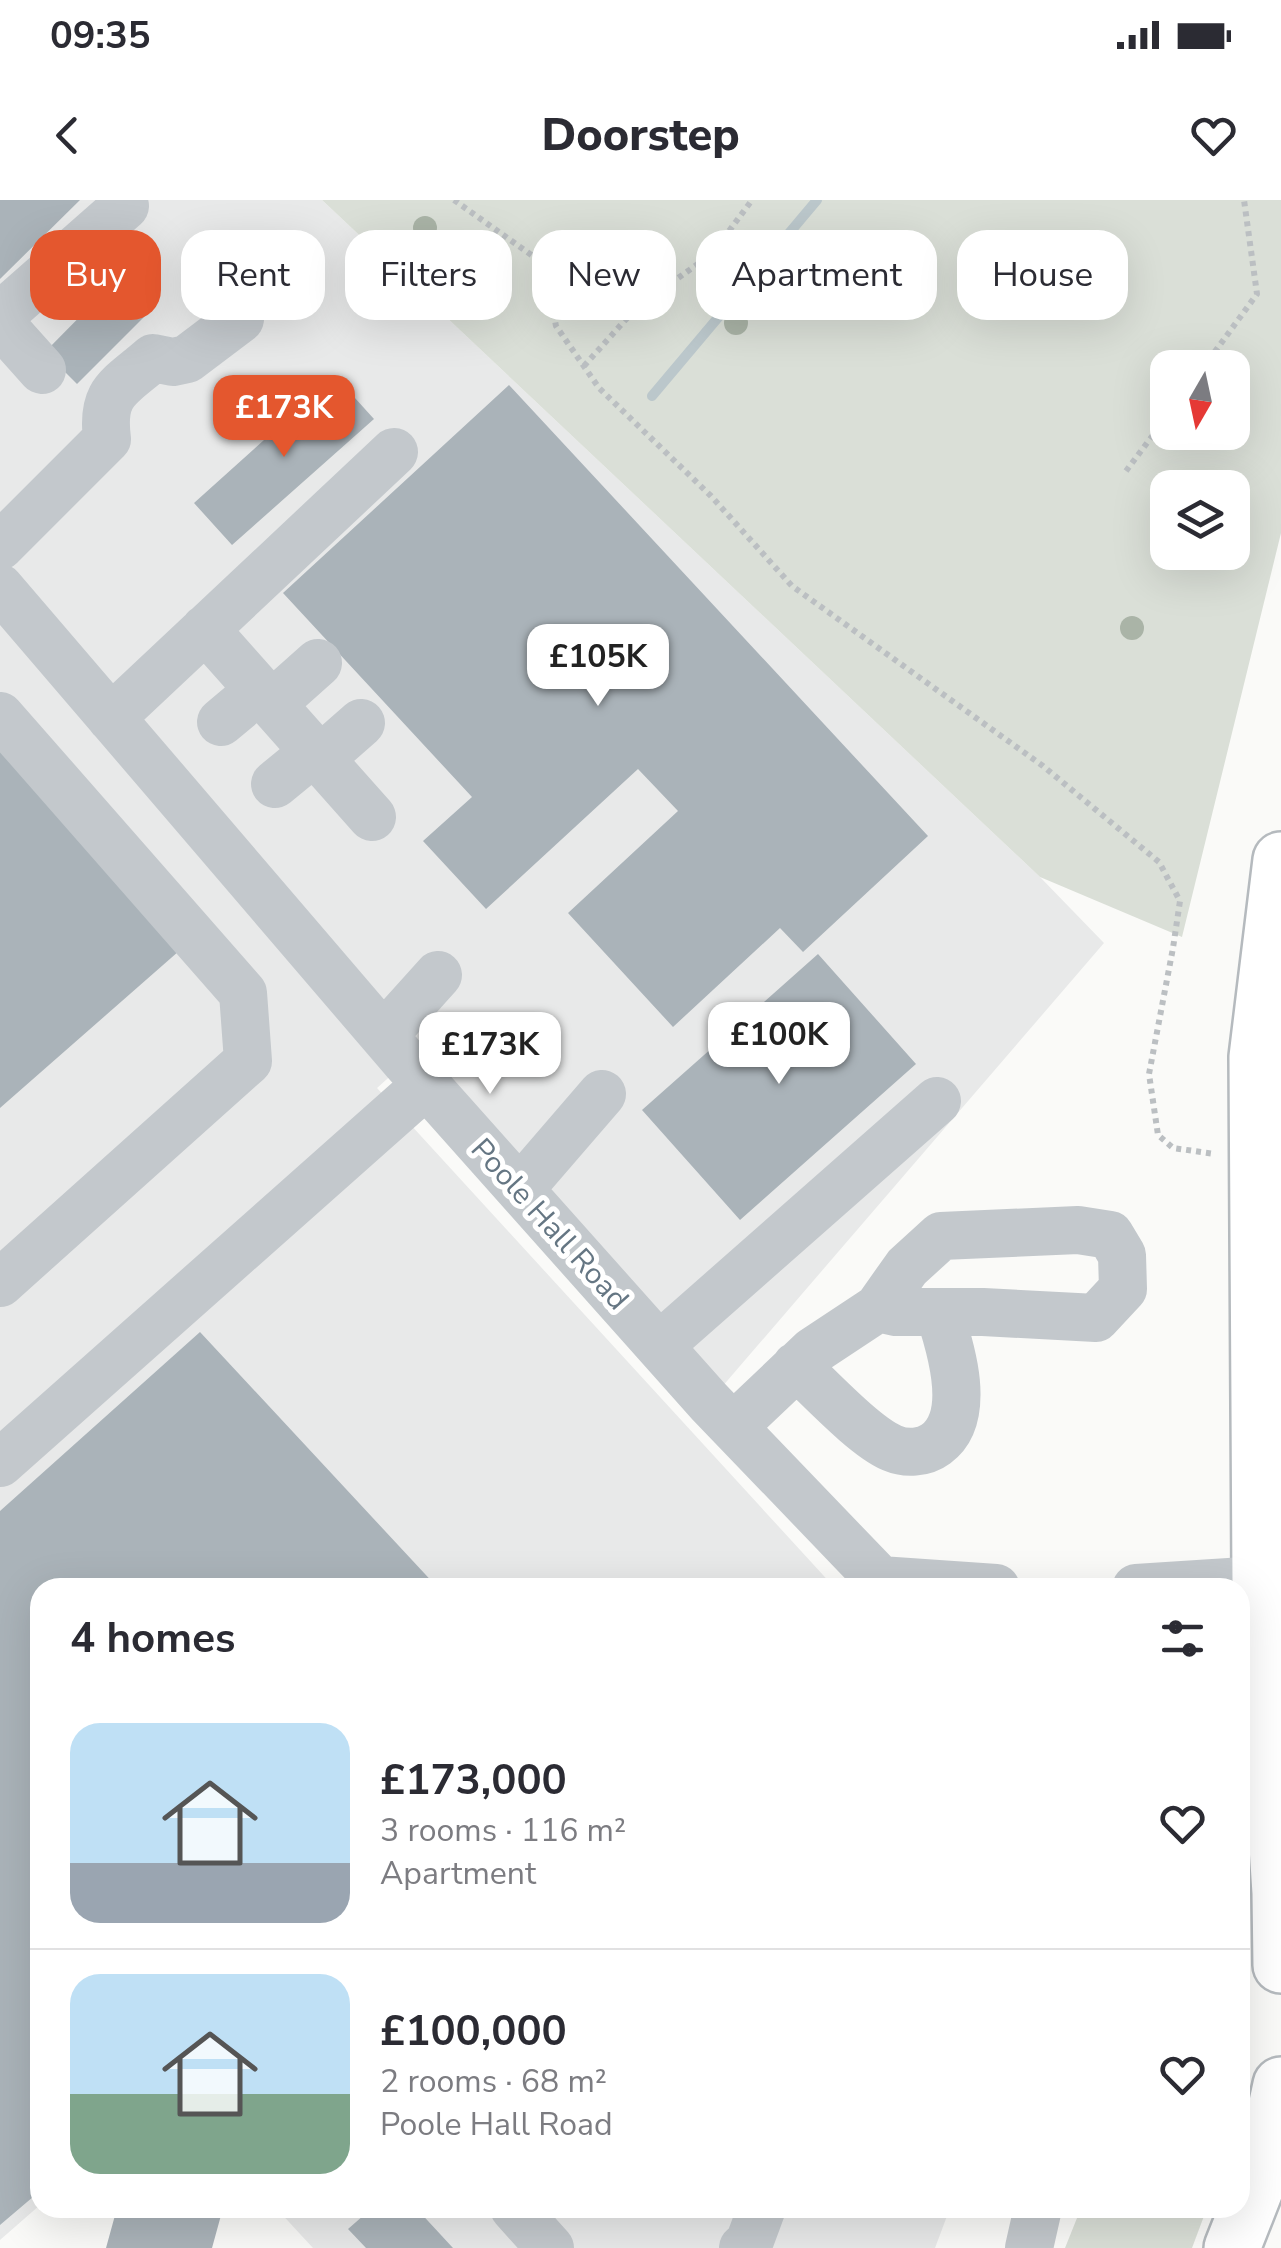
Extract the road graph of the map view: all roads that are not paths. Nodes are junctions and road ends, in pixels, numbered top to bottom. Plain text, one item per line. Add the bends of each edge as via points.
1 (124, 206) dead end
2 (0, 320) edge
3 (239, 320) edge
4 (42, 370) dead end
5 (394, 452) dead end
6 (0, 546) edge
7 (0, 588) edge
8 (205, 630) junction
9 (318, 663) dead end
10 (265, 697) junction
11 (0, 716) edge
12 (111, 718) junction
13 (221, 722) dead end
14 (362, 723) dead end
15 (317, 756) junction
16 (275, 784) dead end
17 (372, 817) dead end
18 (1281, 860) edge
19 (438, 975) dead end
20 (384, 1036) junction
21 (427, 1084) junction
22 (602, 1094) dead end
23 (937, 1101) dead end
24 (520, 1189) junction
25 (0, 1284) edge
26 (878, 1308) junction
27 (939, 1312) junction
28 (659, 1346) junction
29 (796, 1366) junction
30 (733, 1427) junction
31 (0, 1463) edge
32 (878, 1578) edge
33 (1260, 1580) junction
34 (1250, 1581) edge
35 (1275, 1724) edge
36 (1281, 1965) edge
37 (1281, 2085) edge
38 (1250, 2202) edge
39 (523, 2218) edge
40 (758, 2218) edge
41 (1036, 2218) edge
42 (1244, 2218) edge
43 (550, 2248) edge
44 (743, 2248) edge
45 (1029, 2248) edge
46 (1232, 2248) edge

1 - 2 street
2 - 4 street
3 - 6 street via 187,359 152,358 110,396 107,439
5 - 8 street
7 - 12 street, Poole Hall Road
8 - 10 street
8 - 12 street
9 - 10 street
10 - 13 street
10 - 15 street
11 - 25 street via 243,993 248,1061
12 - 20 street, Poole Hall Road
14 - 15 street
15 - 16 street
15 - 17 street
18 - 33 main road via 1258,1057
19 - 20 street
20 - 21 street, Poole Hall Road
21 - 24 street, Poole Hall Road
21 - 31 street via 262,1247
22 - 24 street
23 - 28 street
24 - 28 street, Poole Hall Road
26 - 27 street
26 - 27 street via 906,1267 942,1236 1078,1230 1110,1236 1122,1254 1123,1289 1096,1318
26 - 29 street
27 - 29 street via 957,1376 953,1420 946,1437 928,1450 908,1452 876,1438
28 - 30 street, Poole Hall Road
29 - 30 street
30 - 32 street, Poole Hall Road
33 - 34 street
33 - 35 main road
35 - 36 main road
37 - 38 main road
39 - 43 street
40 - 44 street
41 - 45 street
42 - 46 main road

